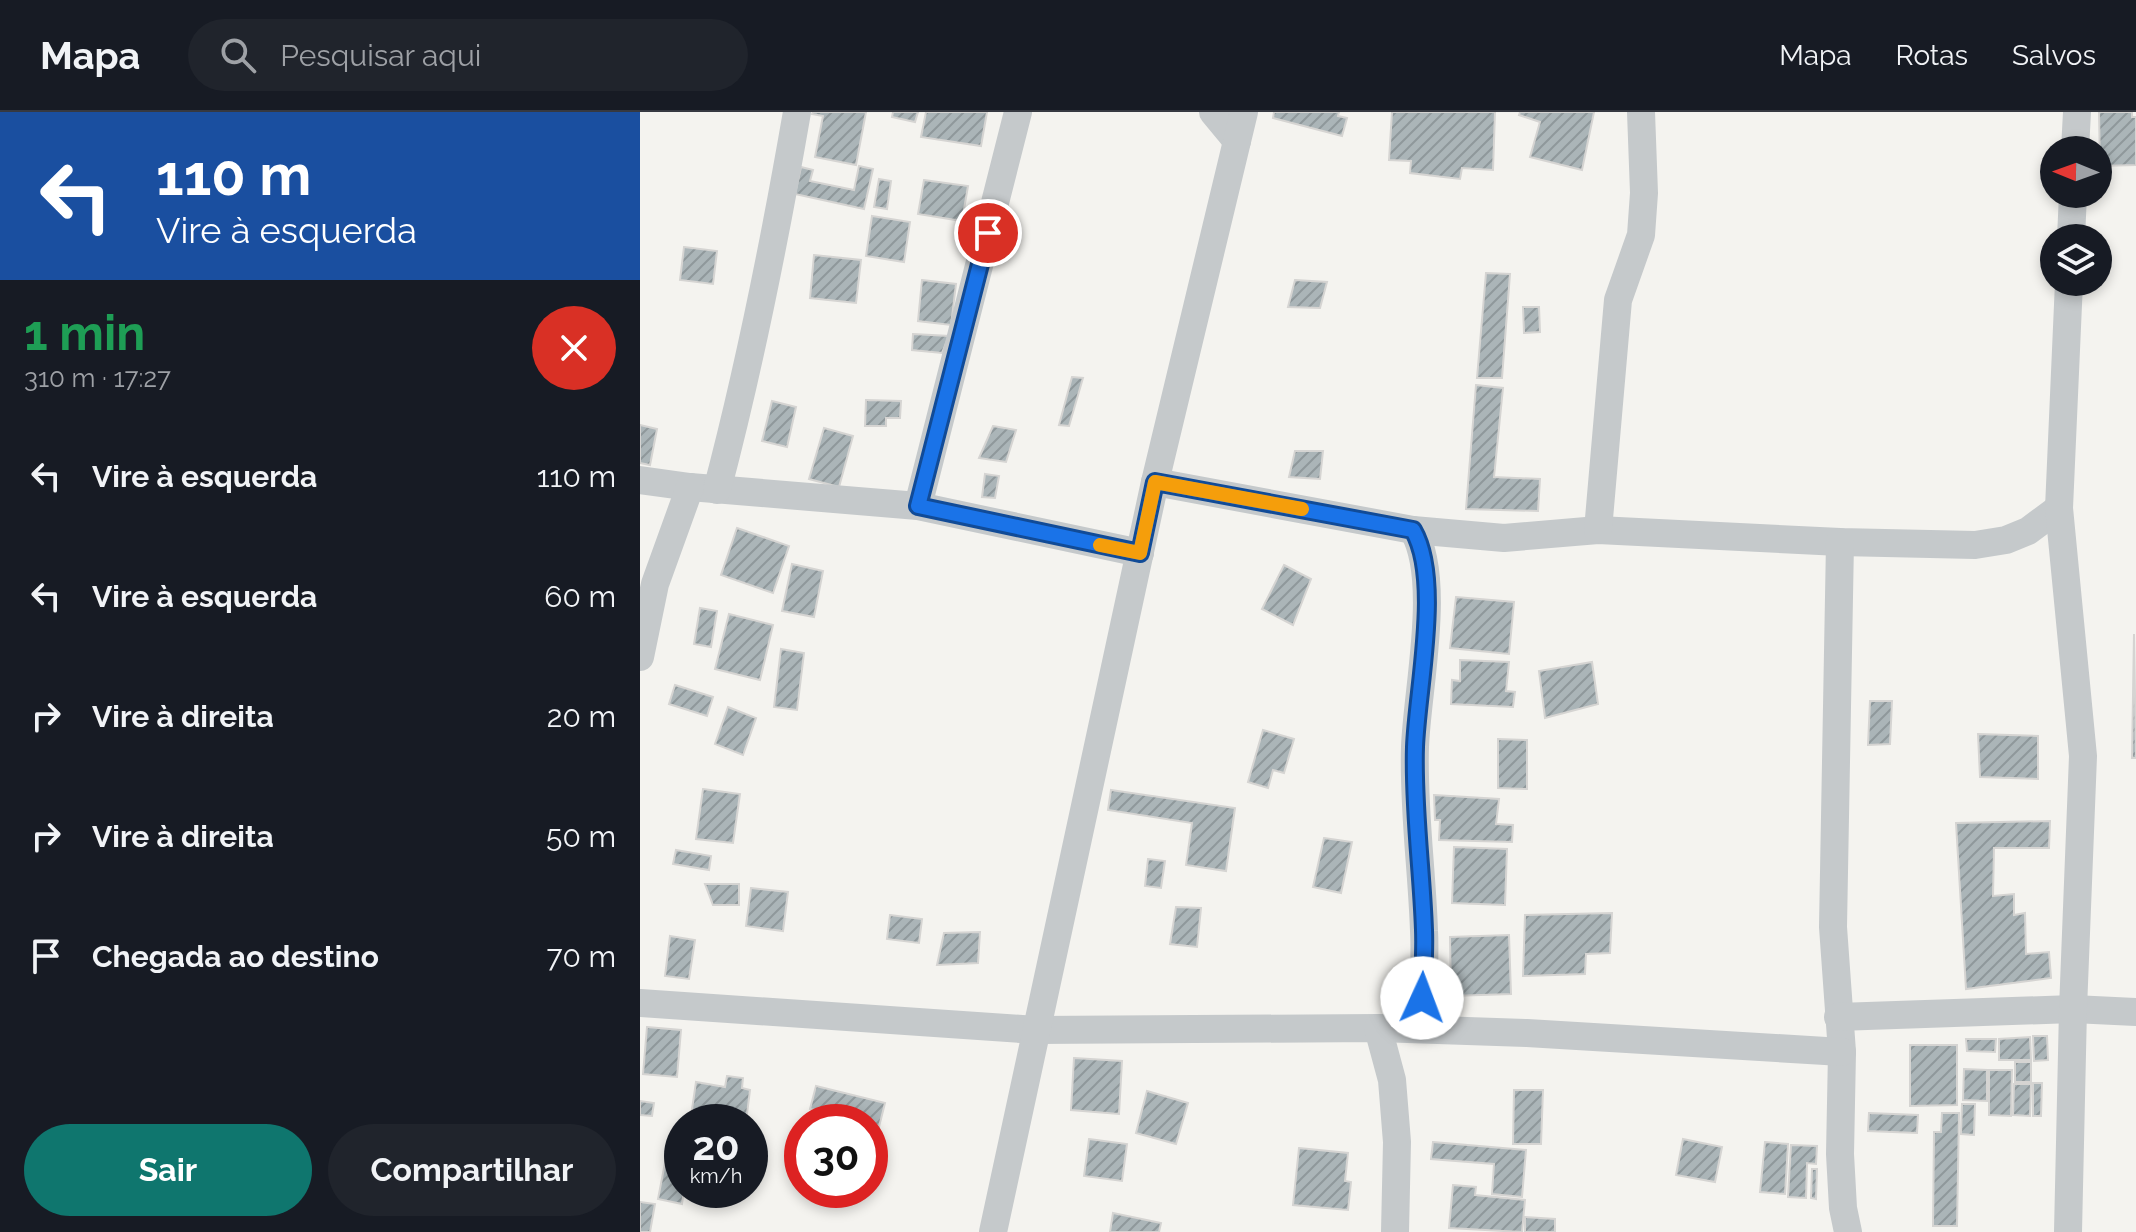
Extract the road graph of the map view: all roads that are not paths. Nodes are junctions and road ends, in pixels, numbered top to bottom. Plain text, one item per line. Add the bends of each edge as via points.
1 (797, 112) edge
2 (1018, 112) edge
3 (1213, 112) edge
4 (1244, 112) edge
5 (1641, 112) edge
6 (2077, 112) edge
7 (2076, 136) edge
8 (1237, 141) junction
9 (2068, 296) edge
10 (640, 480) edge
11 (1155, 482) junction
12 (703, 489) junction
13 (918, 506) junction
14 (2059, 508) junction
15 (1413, 530) junction
16 (1598, 530) junction
17 (1840, 542) junction
18 (1140, 553) junction
19 (640, 657) edge
20 (640, 1003) edge
21 (2073, 1009) junction
22 (2136, 1012) edge
23 (1838, 1017) junction
24 (1378, 1028) junction
25 (1421, 1029) junction
26 (1036, 1030) junction
27 (1842, 1052) junction
28 (993, 1232) edge
29 (1395, 1232) edge
30 (1848, 1232) edge
31 (2068, 1232) edge

1 - 12 street via 744,388
2 - 13 street
3 - 8 street
4 - 8 street
5 - 16 street via 1641,235 1618,300
6 - 7 street
8 - 11 street
9 - 14 street
10 - 12 street
11 - 15 street
11 - 18 street
12 - 13 street
12 - 19 street via 655,584
13 - 18 street
14 - 17 street via 2028,531 1975,545
14 - 21 street via 2083,756
15 - 16 street via 1504,538
15 - 25 street via 1423,551 1426,580 1415,748 1425,935
16 - 17 street
17 - 23 street via 1833,927
18 - 26 street
20 - 26 street
21 - 22 street
21 - 23 street
21 - 31 street
23 - 27 street
24 - 25 street
24 - 26 street
24 - 29 street via 1392,1080
25 - 27 street
26 - 28 street
27 - 30 street via 1840,1154

